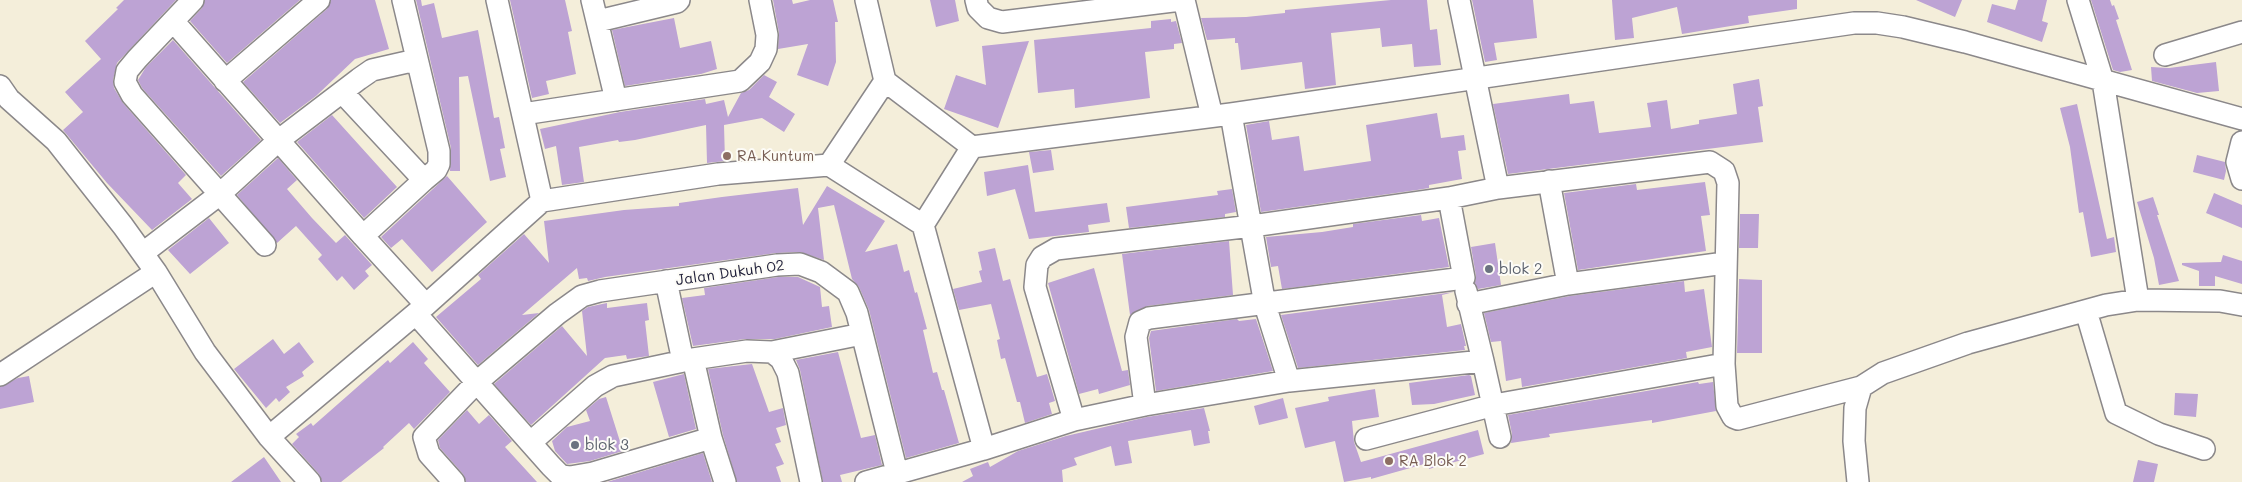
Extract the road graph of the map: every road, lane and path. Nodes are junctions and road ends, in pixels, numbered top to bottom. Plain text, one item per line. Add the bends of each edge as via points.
1 (194, 0) edge
2 (319, 0) edge
3 (403, 0) edge
4 (497, 0) edge
5 (592, 0) edge
6 (680, 0) edge
7 (760, 0) edge
8 (866, 0) edge
9 (976, 0) edge
10 (1183, 0) edge
11 (1459, 0) edge
12 (2078, 0) edge
13 (1083, 6) edge
14 (173, 21) junction
15 (598, 21) junction
16 (2242, 32) edge
17 (2165, 55) dead end
18 (416, 60) junction
19 (1476, 78) junction
20 (225, 81) junction
21 (885, 81) junction
22 (2103, 82) junction
23 (0, 86) edge
24 (342, 92) junction
25 (616, 100) junction
26 (523, 114) junction
27 (1222, 115) junction
28 (2242, 119) edge
29 (279, 140) junction
30 (2242, 142) edge
31 (972, 148) junction
32 (829, 165) junction
33 (2242, 179) edge
34 (424, 180) junction
35 (1549, 181) junction
36 (1498, 188) junction
37 (220, 194) junction
38 (1449, 198) junction
39 (542, 201) junction
40 (923, 225) junction
41 (1252, 226) junction
42 (363, 236) junction
43 (265, 245) dead end
44 (143, 253) junction
45 (1725, 263) junction
46 (156, 272) junction
47 (1464, 278) junction
48 (666, 281) junction
49 (1568, 284) junction
50 (2138, 300) junction
51 (1468, 304) junction
52 (1265, 305) junction
53 (2242, 305) edge
54 (421, 310) junction
55 (2086, 311) junction
56 (862, 334) junction
57 (772, 352) junction
58 (688, 360) junction
59 (1484, 361) junction
60 (1724, 364) junction
61 (0, 375) edge
62 (1289, 381) junction
63 (478, 382) junction
64 (1861, 387) junction
65 (1145, 405) junction
66 (1494, 405) junction
67 (1074, 420) junction
68 (1500, 437) dead end
69 (269, 438) junction
70 (711, 438) junction
71 (1366, 439) dead end
72 (531, 442) junction
73 (984, 449) junction
74 (2204, 449) dead end
75 (897, 473) junction
76 (310, 482) edge
77 (454, 482) edge
78 (725, 482) edge
79 (812, 482) edge
80 (866, 482) edge
81 (1858, 482) edge

1 - 14 street
2 - 20 street
3 - 18 street
4 - 26 street
5 - 15 street
6 - 15 street
7 - 25 street via 767,35 766,49 760,62 740,81
8 - 21 street
9 - 13 street via 978,8 988,18 1002,22
10 - 13 street
10 - 27 street
11 - 19 street
12 - 22 street
14 - 20 street
14 - 37 street via 137,59 127,72 125,82 132,95
15 - 25 street
16 - 17 street
18 - 24 street via 372,70
18 - 34 street via 439,151 436,170
19 - 22 street via 1877,22 1965,42
19 - 27 street
19 - 36 street
20 - 29 street
21 - 31 street
21 - 32 street
22 - 28 street
22 - 50 street
23 - 44 street via 9,99 56,141
24 - 29 street
24 - 34 street
25 - 26 street
26 - 39 street
27 - 31 street
27 - 41 street
29 - 37 street
29 - 42 street
30 - 33 street via 2237,162
31 - 40 street
32 - 39 street via 718,174
32 - 40 street
34 - 42 street
35 - 36 street
35 - 45 street via 1710,162 1717,164 1724,171 1728,183
35 - 49 street
36 - 38 street
37 - 43 street
37 - 44 street
38 - 41 street
38 - 47 street
39 - 54 street
40 - 73 street
41 - 52 street
41 - 67 street via 1056,249 1042,257 1036,265 1035,287
42 - 54 street
44 - 46 street
45 - 49 street
45 - 60 street
46 - 61 street
46 - 69 street via 205,352
47 - 51 street
47 - 52 street
48 - 56 street, Jalan Dukuh 02 via 800,264 821,272 848,292
48 - 58 street
48 - 63 street, Jalan Dukuh 02 via 582,296
49 - 51 street
50 - 53 street via 2220,301
50 - 55 street
51 - 59 street
52 - 62 street
52 - 65 street via 1149,318 1140,322 1136,337
54 - 63 street
54 - 69 street
55 - 64 street via 1968,343 1883,373
55 - 74 street via 2116,413 2159,434
56 - 57 street
56 - 75 street, Jalan Dukuh 02
57 - 58 street via 747,351
57 - 79 street via 781,359 788,373
58 - 70 street
58 - 72 street via 613,376 595,386
59 - 62 street
59 - 66 street
60 - 64 street via 1729,412 1738,419
60 - 66 street
62 - 65 street
63 - 72 street
63 - 77 street, Jalan Dukuh 02 via 424,437 429,454
64 - 81 street via 1855,408
65 - 67 street
66 - 68 street
66 - 71 street
67 - 73 street
69 - 76 street
70 - 72 street via 570,477 560,476
70 - 78 street
73 - 75 street
75 - 80 street

